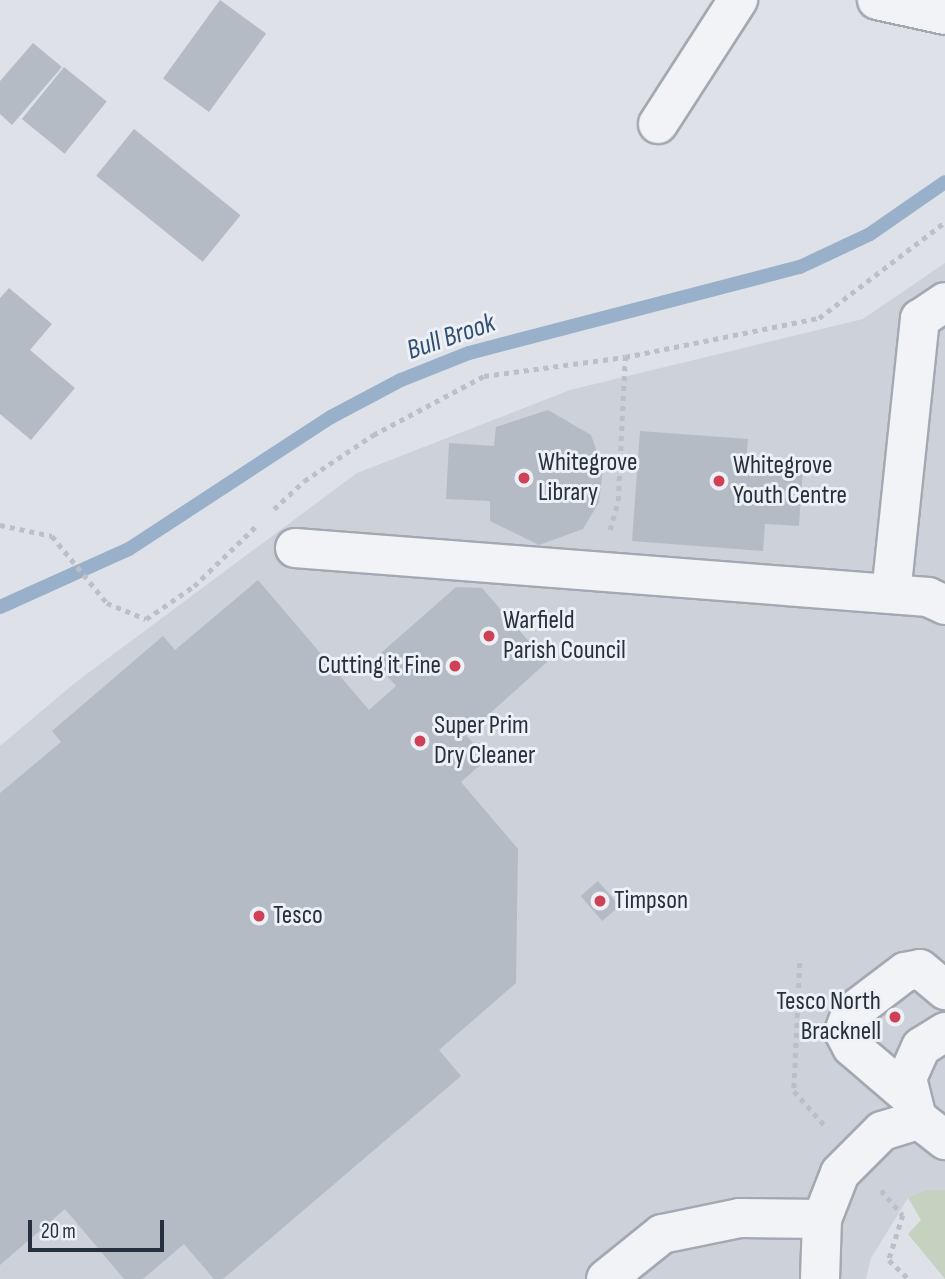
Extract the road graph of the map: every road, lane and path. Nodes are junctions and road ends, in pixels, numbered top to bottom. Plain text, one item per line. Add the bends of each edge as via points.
1 (738, 0) edge
2 (877, 0) edge
3 (945, 15) edge
4 (658, 124) dead end
5 (945, 222) edge
6 (945, 302) edge
7 (625, 357) junction
8 (0, 525) edge
9 (295, 548) dead end
10 (598, 571) junction
11 (891, 594) junction
12 (945, 605) edge
13 (800, 963) dead end
14 (945, 990) edge
15 (945, 1032) edge
16 (794, 1091) dead end
17 (924, 1118) edge
18 (853, 1158) junction
19 (822, 1219) junction
20 (606, 1279) edge
21 (820, 1279) edge
22 (909, 1279) edge

1 - 4 street
2 - 3 street
5 - 7 path via 819,318
6 - 11 street via 920,319
7 - 8 path via 484,376 304,481 194,586 146,619 107,603 52,537
7 - 10 path via 618,501
9 - 10 street
10 - 11 street
11 - 12 street
13 - 16 path
14 - 17 street via 935,976 905,972 850,1013 844,1032 852,1047
15 - 17 street via 911,1063
17 - 18 street via 882,1131
18 - 19 street
18 - 22 path via 903,1215 889,1260
19 - 20 street via 740,1218 662,1234
19 - 21 street

